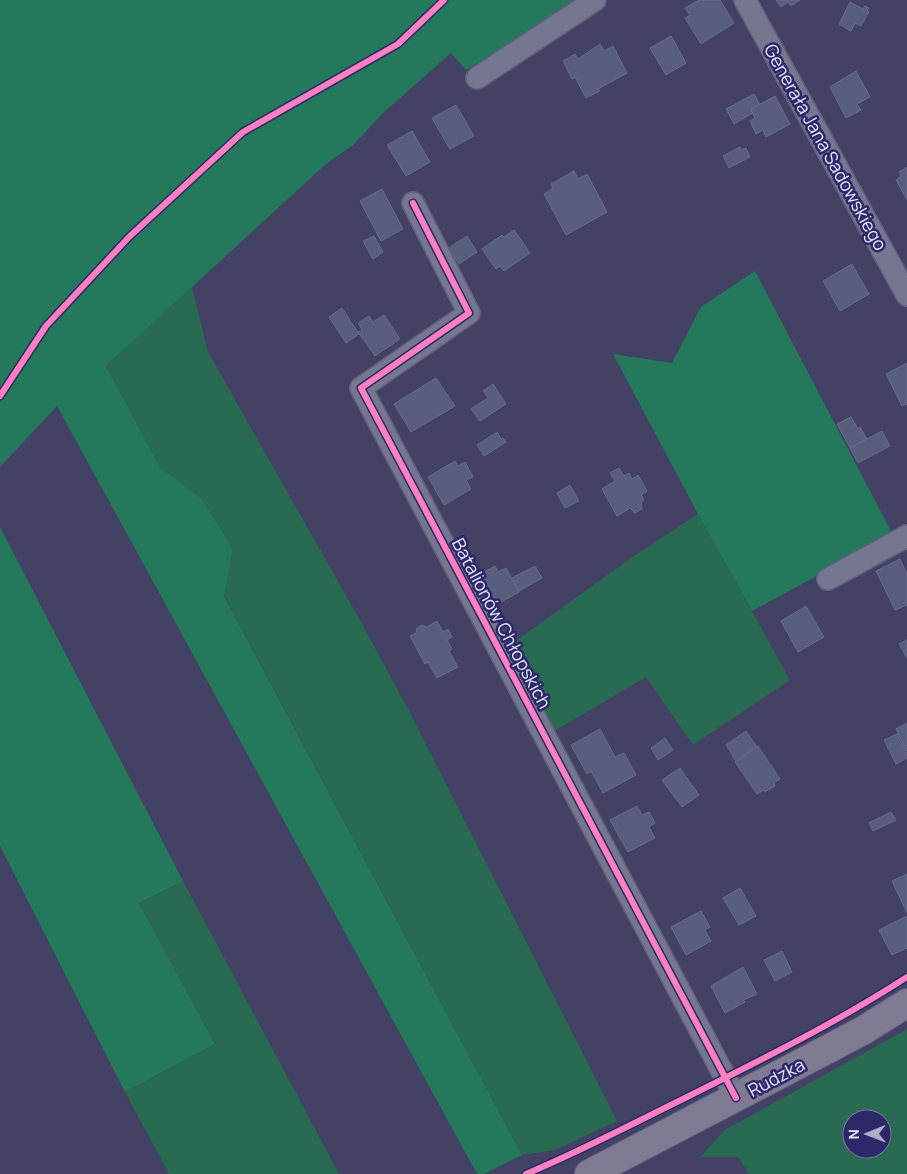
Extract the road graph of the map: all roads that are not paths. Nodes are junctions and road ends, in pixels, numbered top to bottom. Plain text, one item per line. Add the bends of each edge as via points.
1 (595, 0) edge
2 (745, 0) edge
3 (477, 78) dead end
4 (413, 203) dead end
5 (907, 295) edge
6 (906, 536) edge
7 (828, 579) dead end
8 (907, 1002) edge
9 (736, 1098) junction
10 (589, 1174) edge

1 - 3 street
2 - 5 street, Generała Jana Sadowskiego
4 - 9 street, Batalionów Chłopskich via 469,313 361,388
6 - 7 street
8 - 9 main road, Rudzka via 864,1030
9 - 10 main road, Rudzka

